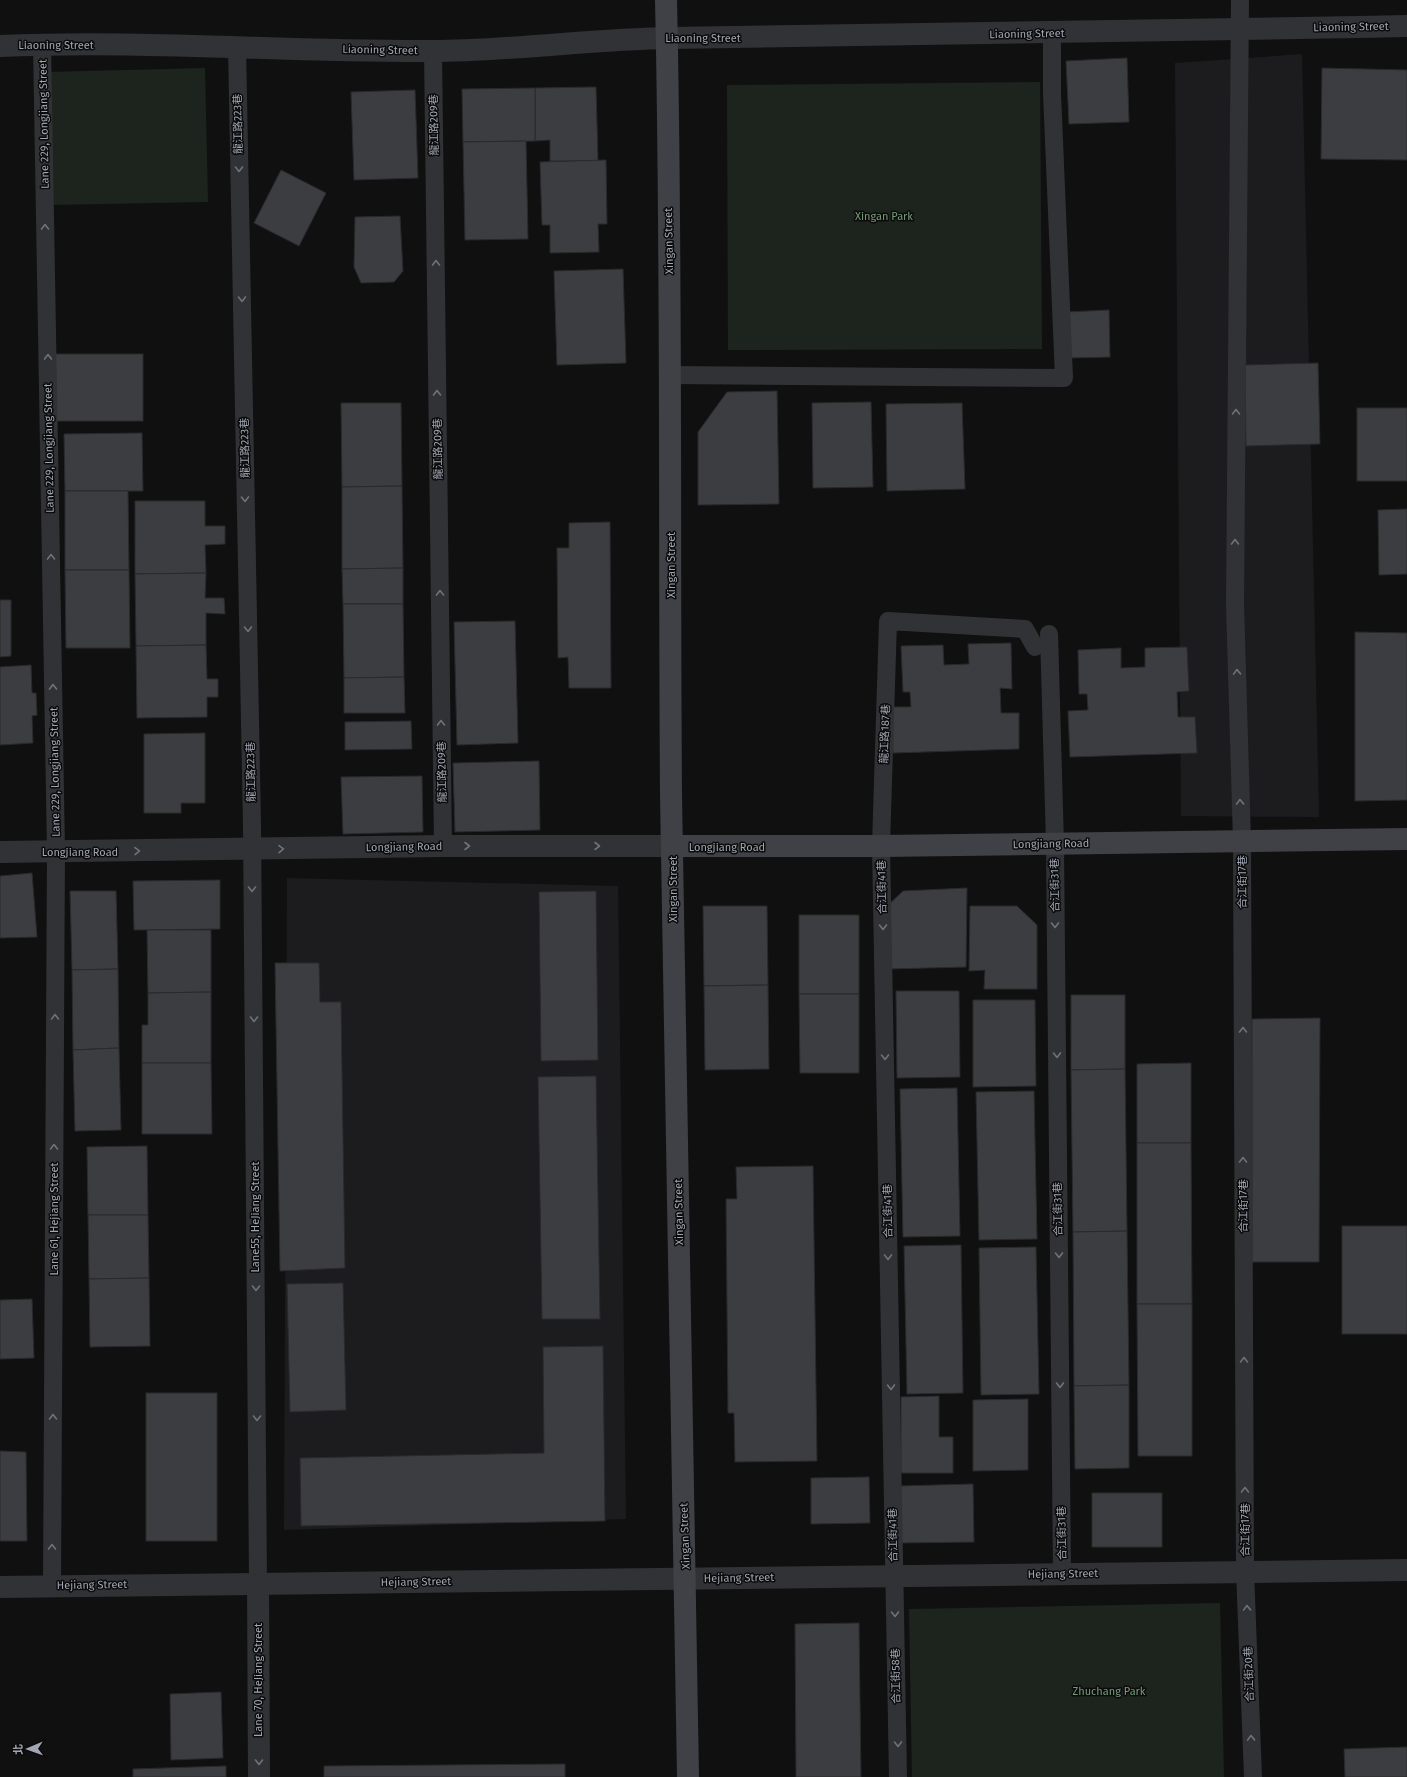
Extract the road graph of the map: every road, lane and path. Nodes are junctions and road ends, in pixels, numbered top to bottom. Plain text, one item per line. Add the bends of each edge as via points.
1 (666, 0) edge
2 (1240, 0) edge
3 (1407, 26) edge
4 (1239, 30) junction
5 (1052, 34) junction
6 (667, 38) junction
7 (42, 44) junction
8 (0, 46) edge
9 (237, 46) junction
10 (433, 51) junction
11 (670, 375) junction
12 (1049, 634) dead end
13 (1035, 647) dead end
14 (1407, 840) edge
15 (1242, 841) junction
16 (1054, 844) junction
17 (443, 846) junction
18 (672, 846) junction
19 (881, 846) junction
20 (252, 850) junction
21 (0, 852) edge
22 (56, 852) junction
23 (1407, 1570) edge
24 (1245, 1571) junction
25 (1062, 1574) junction
26 (894, 1576) junction
27 (686, 1578) junction
28 (258, 1584) junction
29 (52, 1586) junction
30 (0, 1587) edge
31 (259, 1777) edge
32 (688, 1777) edge
33 (898, 1777) edge
34 (1252, 1777) edge

1 - 6 street, Xingan Street
2 - 4 lane, 合江街17巷
3 - 4 street, Liaoning Street
4 - 5 street, Liaoning Street
15 -> 4 lane, 合江街17巷 via 1235,604
5 - 6 street, Liaoning Street
5 - 11 lane via 1052,94 1064,378
6 - 10 street, Liaoning Street
6 - 11 street, Xingan Street
7 - 8 street, Liaoning Street
7 - 9 street, Liaoning Street
22 -> 7 lane, Lane 229, Longjiang Street
9 - 10 street, Liaoning Street
9 -> 20 lane, 龍江路223巷
17 -> 10 lane, 龍江路209巷
11 - 18 street, Xingan Street
12 - 16 lane, 合江街31巷
13 - 19 lane, 龍江路187巷 via 1025,629 888,621
14 - 15 street, Longjiang Road
15 - 16 street, Longjiang Road
24 -> 15 lane, 合江街17巷
16 - 19 street, Longjiang Road
16 -> 25 lane, 合江街31巷
17 -> 18 street, Longjiang Road
20 -> 17 street, Longjiang Road
18 - 19 street, Longjiang Road
18 - 27 street, Xingan Street
19 -> 26 lane, 合江街41巷
22 -> 20 street, Longjiang Road
20 -> 28 lane, Lane55, HeJiang Street
21 - 22 street, Longjiang Road
29 -> 22 lane, Lane 61, Hejiang Street
23 - 24 street, Hejiang Street
24 - 25 street, Hejiang Street
34 -> 24 lane, 合江街20巷
25 - 26 street, Hejiang Street
26 - 27 street, Hejiang Street
26 -> 33 lane, 合江街58巷
27 - 28 street, Hejiang Street
27 - 32 street, Xingan Street
28 - 29 street, Hejiang Street
28 -> 31 street, Lane 70, HeJiang Street
29 - 30 street, Hejiang Street

